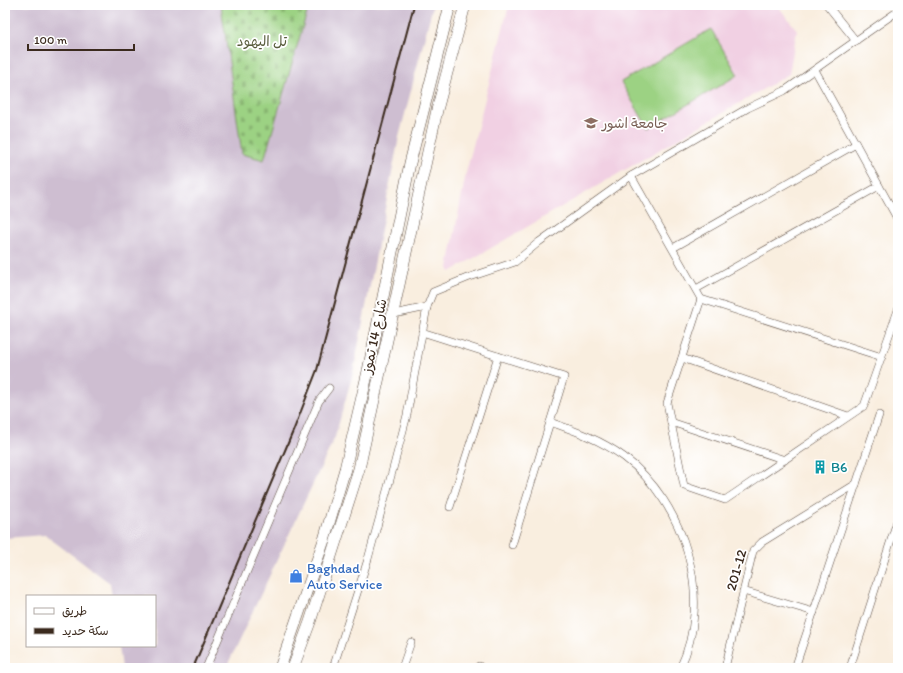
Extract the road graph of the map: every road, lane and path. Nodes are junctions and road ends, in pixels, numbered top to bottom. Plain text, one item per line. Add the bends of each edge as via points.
1 (450, 5) edge
2 (466, 5) edge
3 (827, 5) edge
4 (898, 11) edge
5 (856, 41) junction
6 (816, 70) junction
7 (856, 144) junction
8 (631, 176) junction
9 (879, 186) junction
10 (898, 220) edge
11 (673, 248) junction
12 (696, 289) junction
13 (701, 299) junction
14 (427, 307) junction
15 (898, 310) edge
16 (394, 314) junction
17 (422, 332) junction
18 (498, 356) junction
19 (882, 357) junction
20 (682, 358) junction
21 (329, 388) dead end
22 (879, 415) dead end
23 (848, 416) junction
24 (550, 422) junction
25 (671, 422) junction
26 (785, 460) junction
27 (856, 484) junction
28 (450, 507) dead end
29 (898, 518) edge
30 (512, 545) dead end
31 (743, 591) junction
32 (814, 612) junction
33 (411, 642) dead end
34 (206, 668) edge
35 (280, 668) edge
36 (292, 668) edge
37 (333, 668) edge
38 (402, 668) edge
39 (680, 668) edge
40 (725, 668) edge
41 (795, 668) edge
42 (850, 668) edge

1 - 35 main road, شارع 14 تموز via 410,163 345,469
2 - 16 main road, شارع 14 تموز via 437,110
3 - 5 street
4 - 5 street
5 - 6 street
6 - 7 street
6 - 8 street
7 - 9 street
7 - 11 street
8 - 11 street
8 - 14 street via 539,242 522,258 433,292
9 - 10 street
9 - 12 street
11 - 12 street
12 - 13 street
13 - 19 street
13 - 20 street
14 - 16 street
14 - 17 street
15 - 19 street
16 - 36 main road, شارع 14 تموز via 350,503
17 - 18 street
17 - 37 street via 407,415 396,458 368,559
18 - 24 street via 564,377
18 - 28 street
19 - 23 street via 864,406
20 - 23 street
20 - 25 street via 667,403
21 - 34 street via 319,400
22 - 27 street
23 - 26 street
24 - 30 street
24 - 39 street via 592,437 624,457 651,483 672,514 687,549 694,586 693,624
25 - 26 street
25 - 26 street via 684,486 725,500
27 - 31 street, 201-12 via 757,546 751,556
27 - 32 street
29 - 42 street
31 - 32 street
31 - 40 street, 201-12
32 - 41 street
33 - 38 street

